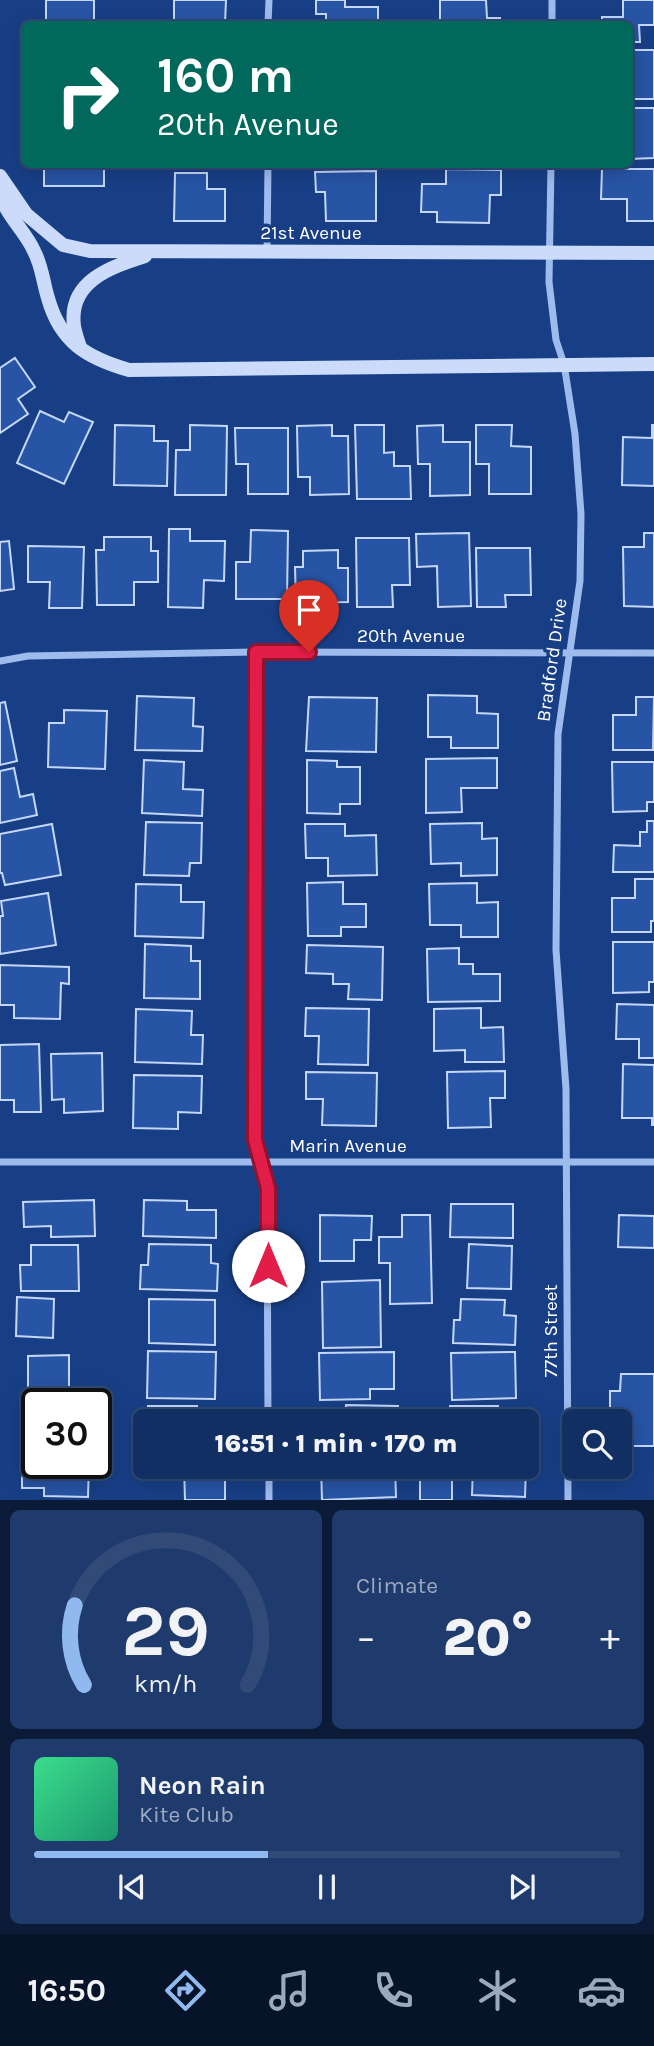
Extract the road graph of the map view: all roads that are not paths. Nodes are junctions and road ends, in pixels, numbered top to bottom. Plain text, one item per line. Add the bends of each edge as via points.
1 (269, 0) edge
2 (552, 0) edge
3 (268, 21) edge
4 (552, 21) edge
5 (268, 168) edge
6 (551, 168) edge
7 (0, 176) edge
8 (0, 195) edge
9 (160, 251) junction
10 (267, 252) junction
11 (551, 253) junction
12 (654, 253) edge
13 (81, 349) junction
14 (564, 364) junction
15 (654, 364) edge
16 (256, 652) junction
17 (571, 652) junction
18 (654, 653) edge
19 (0, 661) edge
20 (0, 1162) edge
21 (261, 1162) junction
22 (566, 1162) junction
23 (654, 1162) edge
24 (268, 1409) edge
25 (268, 1479) edge
26 (269, 1500) edge
27 (568, 1500) edge

1 - 3 street
2 - 4 street
5 - 10 street
6 - 11 street, Bradford Drive
7 - 9 street, 21st Avenue via 26,214 63,245 90,251
8 - 13 street via 34,250 61,330
9 - 10 street, 21st Avenue
9 - 13 street via 119,264 84,286 75,303 74,326
10 - 11 street, 21st Avenue
11 - 12 street, 21st Avenue
11 - 14 street, Bradford Drive via 554,327
13 - 14 street via 99,362 129,370
14 - 15 street
14 - 17 street, Bradford Drive via 581,514 580,581
16 - 17 street, 20th Avenue
16 - 19 street, 20th Avenue via 28,656
16 - 21 street via 255,1140
17 - 18 street, 20th Avenue
17 - 22 street, Bradford Drive via 558,734 557,828 556,950
20 - 21 street, Marin Avenue
21 - 22 street, Marin Avenue
21 - 24 street via 268,1188
22 - 23 street, Marin Avenue
22 - 27 street, 77th Street
25 - 26 street

